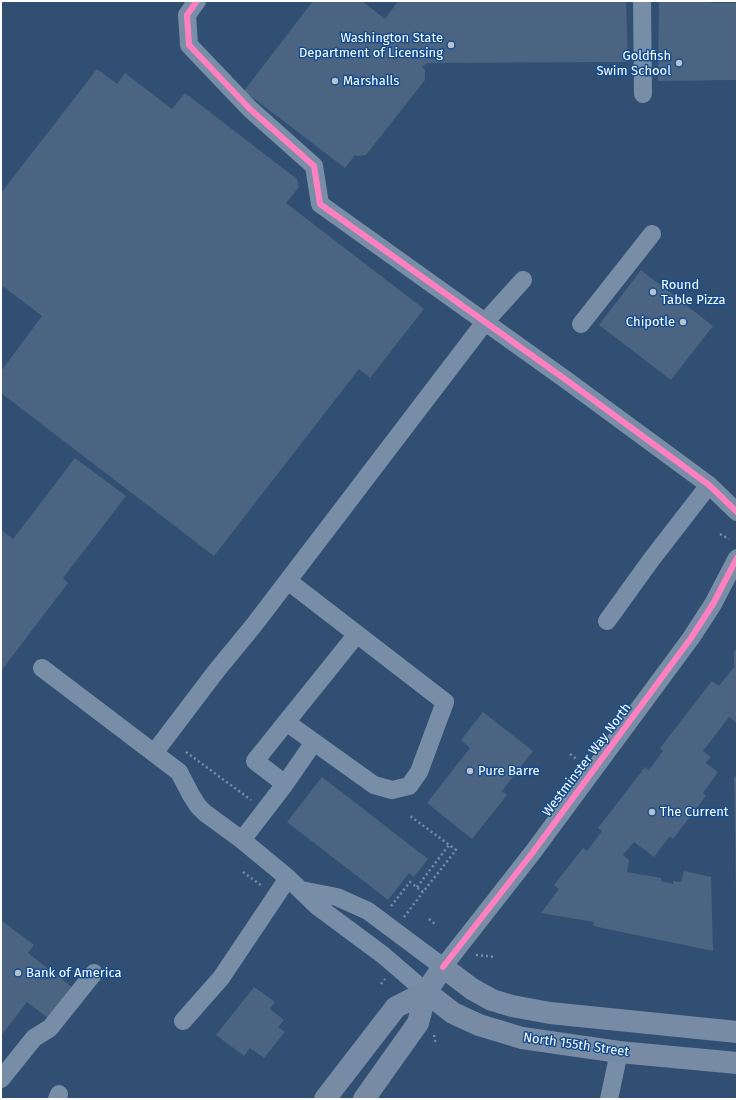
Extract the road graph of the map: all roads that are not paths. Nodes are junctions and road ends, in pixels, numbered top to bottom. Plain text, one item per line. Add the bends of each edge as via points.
1 (197, 1) edge
2 (642, 1) edge
3 (643, 94) dead end
4 (652, 234) dead end
5 (523, 280) dead end
6 (485, 322) junction
7 (581, 324) dead end
8 (709, 485) junction
9 (737, 512) edge
10 (737, 558) edge
11 (288, 581) junction
12 (607, 621) dead end
13 (357, 634) junction
14 (42, 668) dead end
15 (286, 722) junction
16 (314, 742) junction
17 (154, 753) junction
18 (285, 784) junction
19 (242, 840) junction
20 (294, 884) junction
21 (443, 967) junction
22 (94, 973) dead end
23 (426, 992) junction
24 (183, 1021) dead end
25 (737, 1032) edge
26 (619, 1052) junction
27 (737, 1063) edge
28 (1, 1079) edge
29 (326, 1099) edge
30 (364, 1099) edge
31 (609, 1099) edge

1 - 6 street via 187,15 189,46 250,109 314,166 320,204
2 - 3 street
4 - 7 street
5 - 6 street
6 - 8 street
6 - 11 street
8 - 9 street
8 - 12 street
10 - 21 street, Westminster Way North via 712,604 675,661 533,852
11 - 13 street
11 - 17 street
13 - 15 street
13 - 16 street via 445,702 419,772 409,786 392,790 374,785
14 - 17 street
15 - 16 street
15 - 18 street via 256,761
16 - 18 street
17 - 19 street via 179,772 198,806
18 - 19 street
19 - 20 street
20 - 21 street via 368,910
20 - 23 street via 317,906 383,955
20 - 24 street via 222,978
21 - 23 main road, Westminster Way North
21 - 25 main road via 472,989 492,1000 512,1006
22 - 28 street via 50,1028 34,1038
23 - 26 main road, North 155th Street via 453,1012 479,1025 522,1038
23 - 29 main road, Westminster Way North via 396,1008
23 - 30 main road, Westminster Way North via 418,1023
26 - 27 main road, North 155th Street
26 - 31 street

